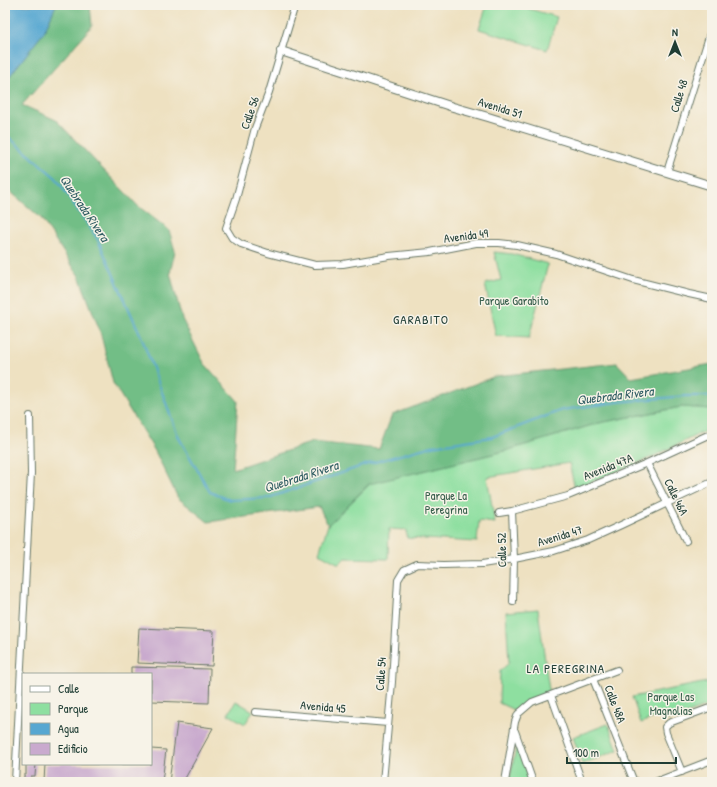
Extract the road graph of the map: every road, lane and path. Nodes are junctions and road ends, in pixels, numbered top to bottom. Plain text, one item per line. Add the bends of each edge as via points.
1 (295, 5) edge
2 (712, 27) edge
3 (281, 51) junction
4 (667, 172) junction
5 (712, 186) edge
6 (226, 228) joint
7 (712, 299) edge
8 (30, 416) dead end
9 (708, 435) dead end
10 (647, 463) junction
11 (712, 482) edge
12 (666, 503) junction
13 (512, 511) junction
14 (499, 513) dead end
15 (686, 541) dead end
16 (514, 560) junction
17 (404, 570) joint
18 (513, 602) dead end
19 (617, 670) dead end
20 (593, 679) junction
21 (551, 695) junction
22 (712, 707) edge
23 (255, 712) dead end
24 (388, 723) junction
25 (515, 729) junction
26 (712, 760) edge
27 (682, 772) junction
28 (15, 782) edge
29 (384, 782) edge
30 (505, 782) edge
31 (533, 782) edge
32 (582, 782) edge
33 (634, 782) edge
34 (655, 782) edge

1 - 3 street, Calle 56
2 - 4 street, Calle 48
3 - 4 street, Avenida 51
3 - 6 street, Calle 56
4 - 5 street, Avenida 51
6 - 7 street, Avenida 49 via 232,238 242,244 316,265 343,264 476,244 517,245 556,254 633,280
8 - 28 street via 31,473
9 - 10 street, Avenida 47A
10 - 12 street, Calle 46A
10 - 13 street, Avenida 47A via 568,496
11 - 12 street, Avenida 47
12 - 15 street, Calle 46A
12 - 16 street, Avenida 47 via 588,540
13 - 14 street
13 - 16 street, Calle 52
16 - 17 street, Avenida 47 via 482,564 417,564
16 - 18 street, Calle 52
17 - 24 street, Calle 54 via 398,580
19 - 20 street
20 - 21 street
20 - 33 street, Calle 48A
21 - 25 street via 532,702 518,714
21 - 32 street
22 - 27 street via 669,723 665,727
23 - 24 street, Avenida 45
24 - 29 street, Calle 54
25 - 30 street
25 - 31 street
26 - 27 street
27 - 34 street

